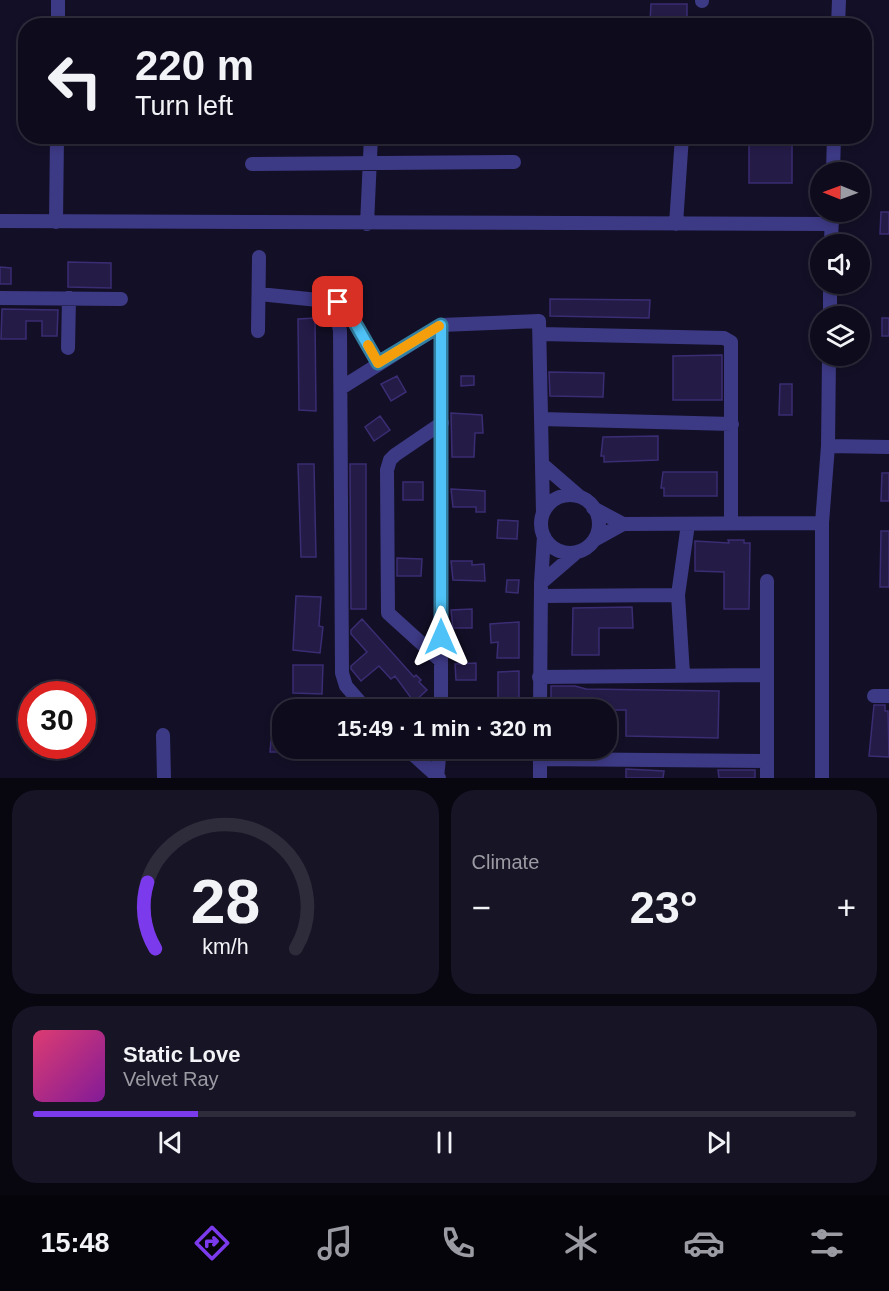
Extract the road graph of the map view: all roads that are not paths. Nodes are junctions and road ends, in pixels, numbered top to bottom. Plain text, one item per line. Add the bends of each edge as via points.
1 (58, 0) edge
2 (838, 0) edge
3 (58, 18) edge
4 (838, 18) edge
5 (57, 144) edge
6 (370, 144) edge
7 (681, 144) edge
8 (834, 144) edge
9 (514, 162) dead end
10 (833, 162) edge
11 (252, 164) dead end
12 (369, 164) junction
13 (810, 219) edge
14 (0, 221) edge
15 (56, 222) junction
16 (367, 224) junction
17 (676, 224) junction
18 (259, 257) dead end
19 (259, 294) junction
20 (0, 298) edge
21 (69, 298) junction
22 (121, 299) dead end
23 (334, 301) junction
24 (441, 325) junction
25 (258, 331) dead end
26 (541, 334) junction
27 (68, 348) dead end
28 (378, 363) junction
29 (830, 366) edge
30 (341, 388) junction
31 (541, 419) junction
32 (442, 423) junction
33 (732, 424) junction
34 (828, 446) junction
35 (889, 447) edge
36 (542, 464) junction
37 (582, 498) junction
38 (593, 508) junction
39 (543, 513) junction
40 (731, 523) junction
41 (822, 523) junction
42 (624, 524) junction
43 (688, 524) junction
44 (544, 536) junction
45 (594, 540) junction
46 (577, 552) junction
47 (767, 580) dead end
48 (541, 589) junction
49 (678, 595) junction
50 (441, 661) junction
51 (683, 674) junction
52 (766, 675) junction
53 (539, 677) junction
54 (874, 696) dead end
55 (889, 696) edge
56 (357, 699) edge
57 (441, 699) edge
58 (540, 699) edge
59 (163, 735) dead end
60 (617, 756) edge
61 (418, 759) edge
62 (439, 759) edge
63 (540, 759) edge
64 (766, 760) junction
65 (164, 778) edge
66 (438, 778) edge
67 (540, 778) edge
68 (767, 778) edge
69 (822, 778) edge

1 - 3 street
2 - 4 street
5 - 15 street
6 - 12 street
7 - 17 street
8 - 10 street
9 - 12 street
11 - 12 street
12 - 16 street
13 - 17 street
14 - 15 street
15 - 16 street
16 - 17 street
18 - 19 street
19 - 23 street
19 - 25 street
20 - 21 street
21 - 22 street
21 - 27 street
23 - 28 street via 347,310
23 - 30 street via 340,331
24 - 26 street via 537,320
24 - 28 street
24 - 32 street
26 - 31 street
26 - 33 street via 724,338 731,342
28 - 30 street
29 - 34 street
30 - 56 street via 342,673 346,686
31 - 33 street
31 - 36 street
32 - 50 street
32 - 50 street via 390,459 387,470 388,613
33 - 40 street
34 - 35 street
34 - 41 street
36 - 37 street
36 - 39 street
37 - 38 street
37 - 39 street via 559,498
38 - 42 street
38 - 45 street via 599,523
39 - 44 street
40 - 41 street
40 - 43 street
41 - 69 street
42 - 43 street
42 - 45 street
43 - 49 street
44 - 46 street via 557,550
44 - 48 street
45 - 46 street
46 - 48 street
47 - 52 street
48 - 49 street
48 - 53 street
49 - 51 street
50 - 57 street
51 - 52 street
51 - 53 street
52 - 64 street
53 - 58 street
54 - 55 street
59 - 65 street
60 - 64 street
61 - 66 street
62 - 66 street
63 - 67 street
64 - 68 street

